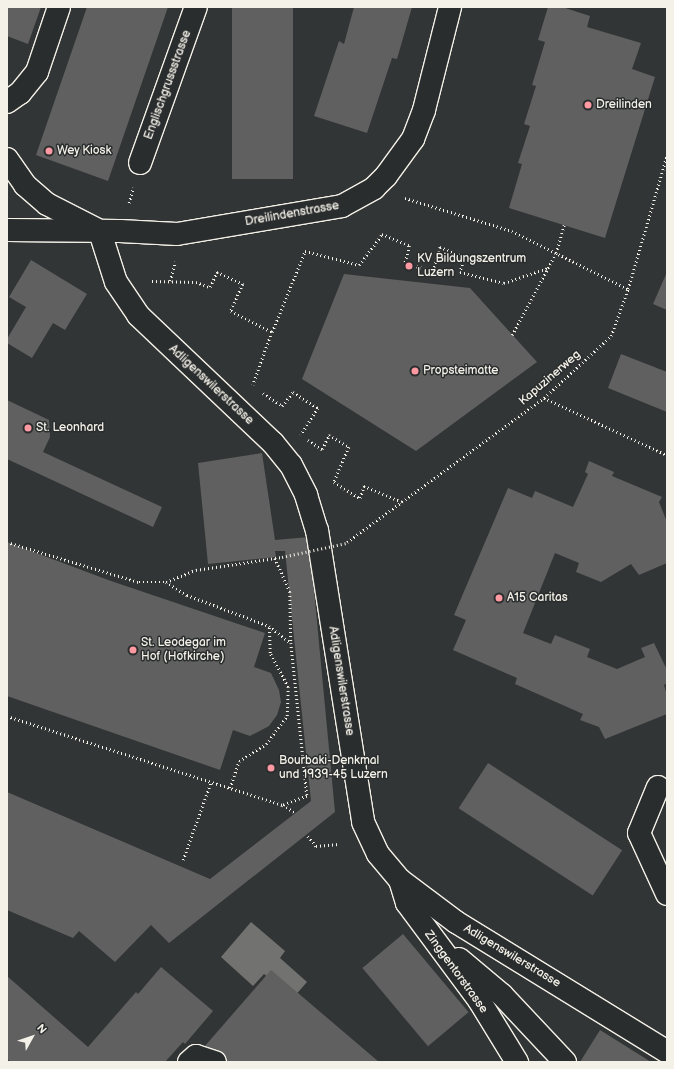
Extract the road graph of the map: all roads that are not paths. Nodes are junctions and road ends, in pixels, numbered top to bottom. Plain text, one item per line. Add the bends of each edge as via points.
1 (59, 7) edge
2 (196, 7) edge
3 (450, 7) edge
4 (7, 102) edge
5 (7, 159) edge
6 (140, 163) road end
7 (7, 230) edge
8 (110, 232) junction
9 (658, 788) dead end
10 (400, 880) junction
11 (667, 894) edge
12 (429, 933) junction
13 (667, 1052) edge
14 (189, 1062) edge
15 (215, 1062) edge
16 (516, 1062) edge
17 (565, 1062) edge

1 - 4 street via 37,72 20,93
2 - 6 street, Englischgrussstrasse
3 - 8 street, Dreilindenstrasse via 424,110 413,139 374,188 334,208 177,234
5 - 8 street via 25,185 47,204
7 - 8 street, Dreilindenstrasse
8 - 10 street, Adligenswilerstrasse via 116,282 138,316 273,443 291,465 306,495 317,530 364,822 378,854
9 - 11 street via 639,832
10 - 12 street, Zinggentorstrasse via 407,904
10 - 13 street, Adligenswilerstrasse via 456,922
12 - 16 street, Zinggentorstrasse via 479,1000
12 - 17 street via 502,995
14 - 15 street via 196,1056

